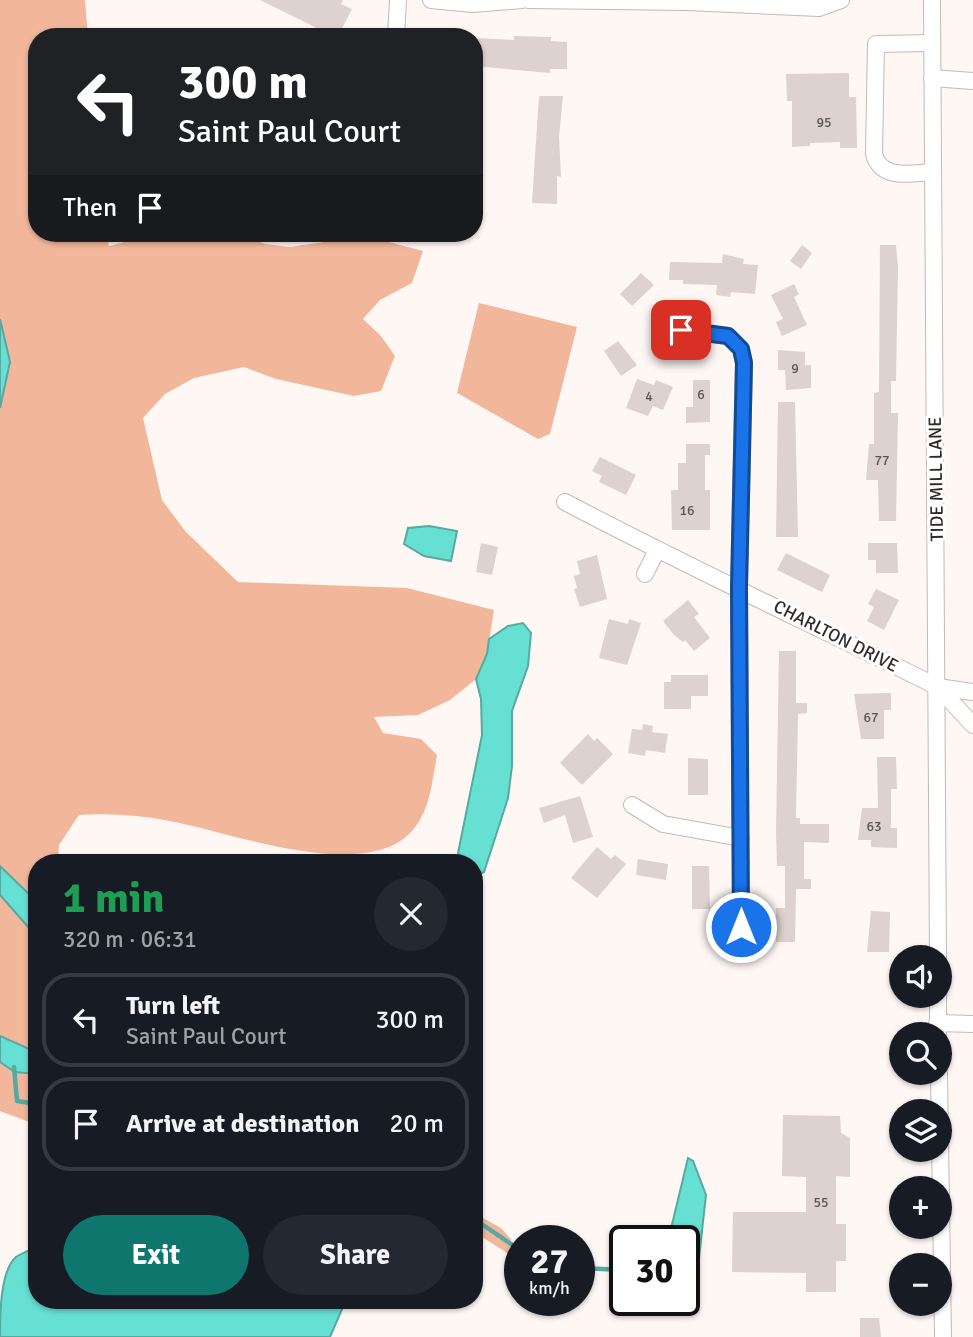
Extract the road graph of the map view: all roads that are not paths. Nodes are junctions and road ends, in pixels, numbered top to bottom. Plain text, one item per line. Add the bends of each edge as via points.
1 (398, 0) edge
2 (431, 0) edge
3 (522, 0) edge
4 (528, 0) edge
5 (841, 0) edge
6 (932, 0) edge
7 (396, 28) edge
8 (932, 43) junction
9 (932, 78) junction
10 (973, 81) edge
11 (933, 172) junction
12 (681, 330) dead end
13 (565, 502) dead end
14 (657, 550) junction
15 (645, 574) dead end
16 (739, 587) junction
17 (938, 687) junction
18 (973, 692) edge
19 (973, 726) edge
20 (632, 805) dead end
21 (741, 838) junction
22 (741, 927) dead end
23 (938, 945) edge
24 (973, 1024) edge
25 (952, 1026) edge
26 (939, 1085) edge
27 (943, 1337) edge

1 - 7 street
2 - 3 street via 473,4
4 - 5 street via 819,8
6 - 8 street, TIDE MILL LANE
8 - 9 street, TIDE MILL LANE
8 - 11 street via 876,44 874,154 879,165 890,172
9 - 10 street
9 - 11 street, TIDE MILL LANE
11 - 17 street, TIDE MILL LANE
12 - 16 street via 728,336 741,349
13 - 14 street, CHARLTON DRIVE
14 - 15 street
14 - 16 street, CHARLTON DRIVE
16 - 17 street, CHARLTON DRIVE
16 - 21 street
17 - 18 street, CHARLTON DRIVE
17 - 19 street, CHARLTON DRIVE
17 - 23 street, TIDE MILL LANE
20 - 21 street via 663,824
21 - 22 street
24 - 25 street
26 - 27 street

